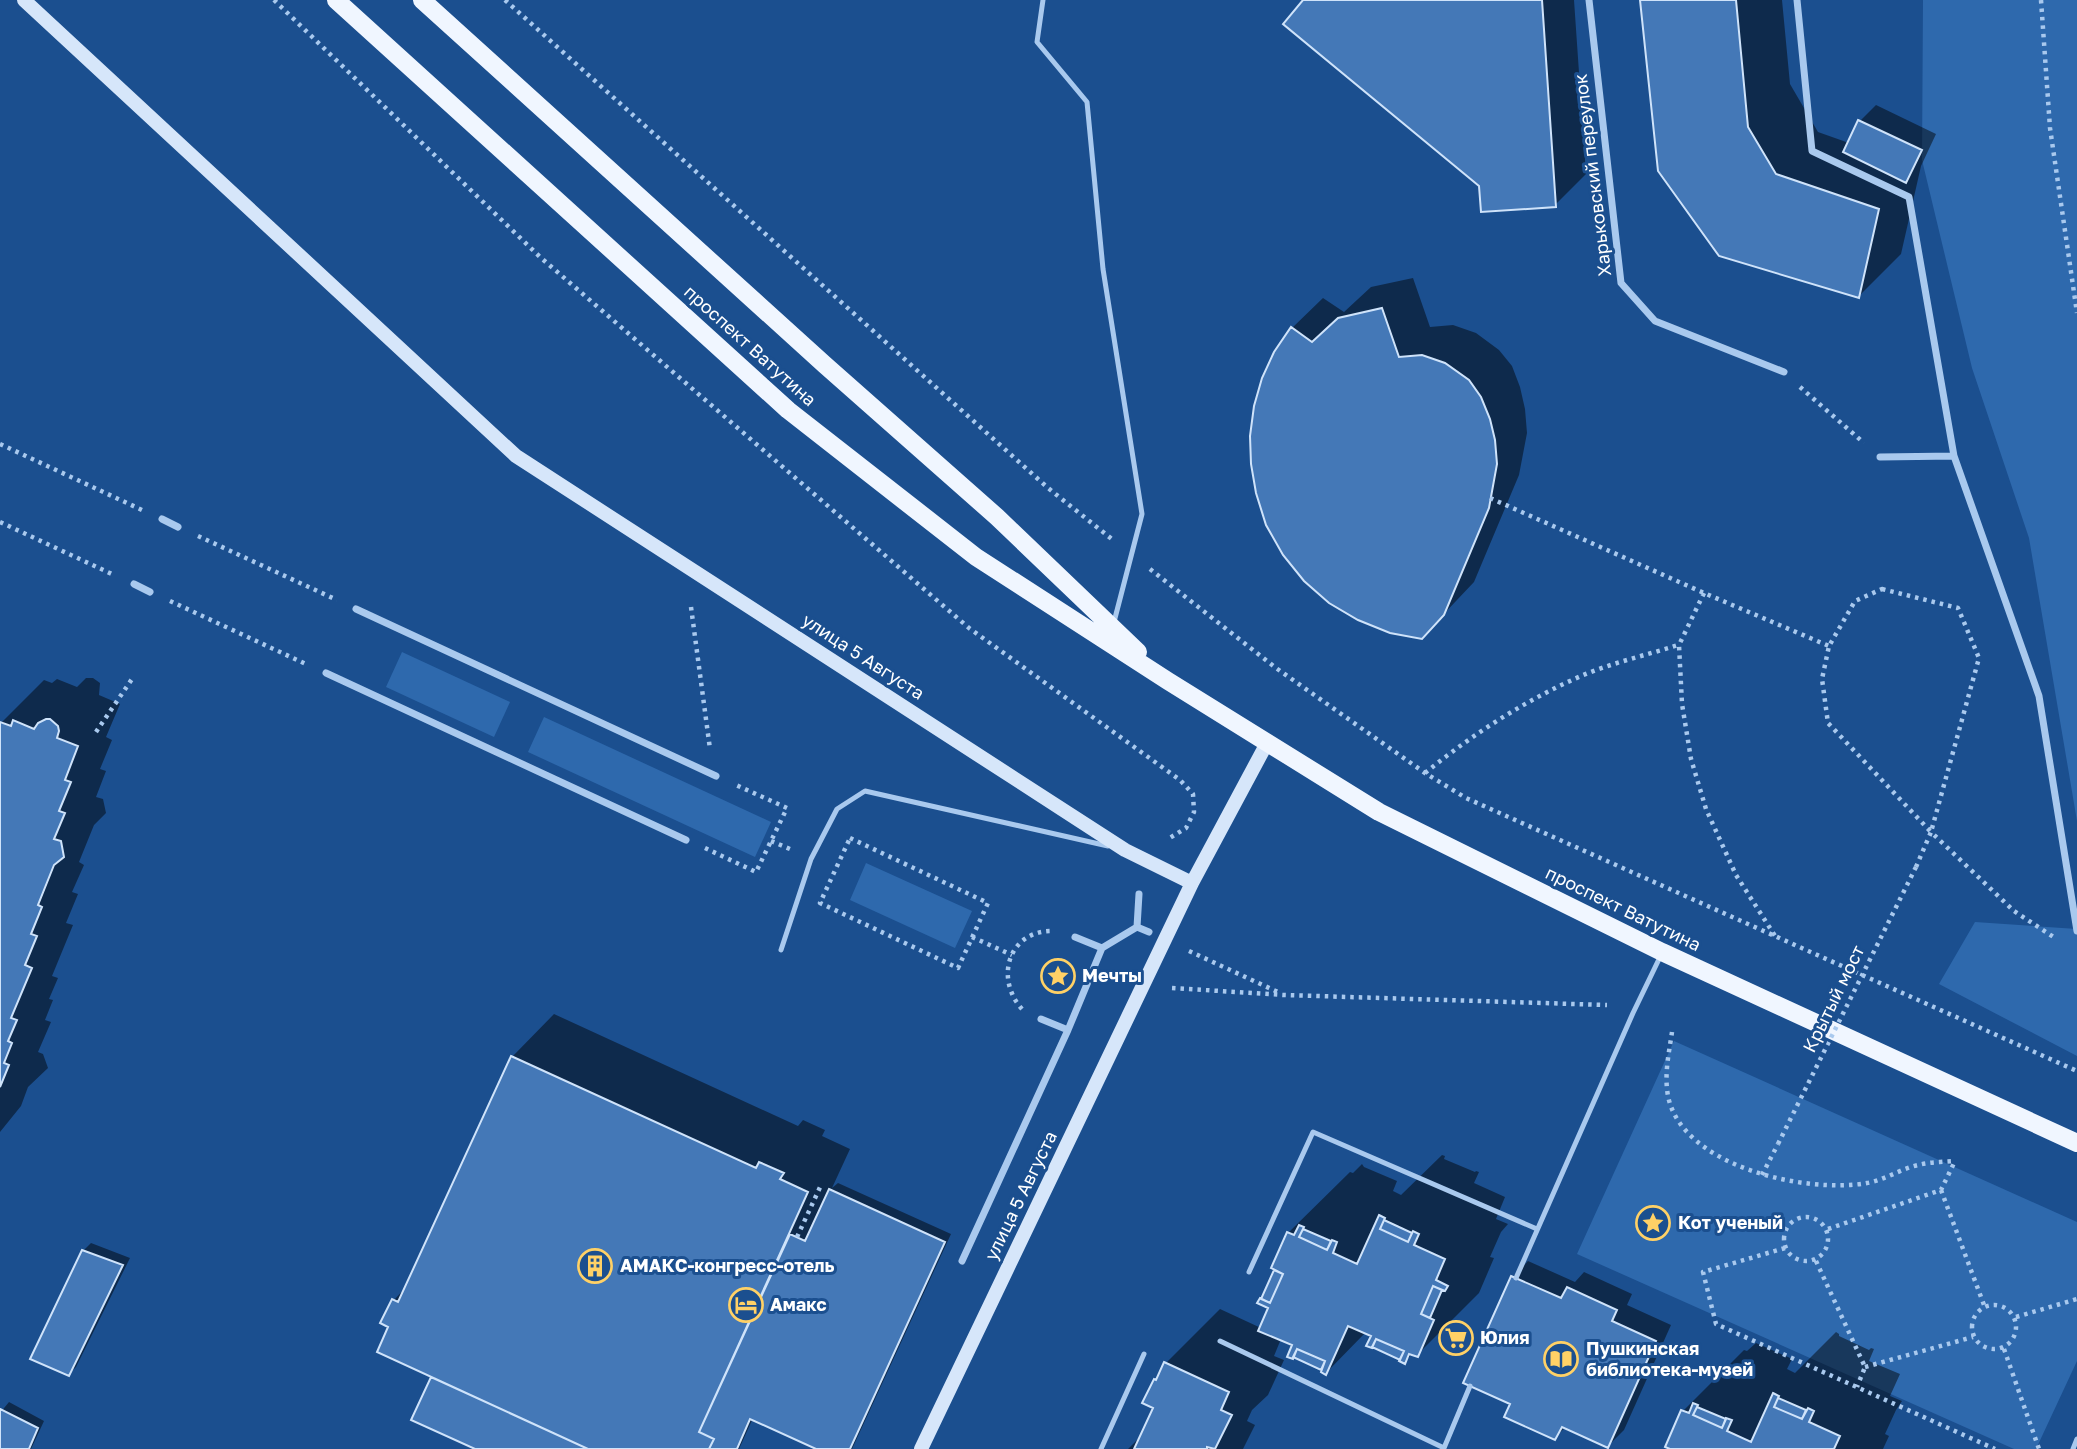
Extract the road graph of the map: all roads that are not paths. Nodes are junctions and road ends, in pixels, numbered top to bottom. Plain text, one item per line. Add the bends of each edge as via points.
1 (24, 0) edge
2 (336, 0) edge
3 (422, 0) edge
4 (1043, 0) edge
5 (1588, 0) edge
6 (1797, 0) edge
7 (1784, 372) road end
8 (1954, 456) junction
9 (1880, 457) road end
10 (162, 519) road end
11 (178, 527) road end
12 (134, 584) road end
13 (150, 592) road end
14 (356, 609) road end
15 (1112, 627) junction
16 (326, 673) road end
17 (1168, 681) junction
18 (1267, 743) junction
19 (714, 775) road end
20 (686, 840) road end
21 (1125, 850) junction
22 (1192, 883) junction
23 (1139, 894) dead end
24 (1137, 927) junction
25 (2077, 931) edge
26 (1149, 932) dead end
27 (1075, 937) road end
28 (1102, 948) junction
29 (781, 950) dead end
30 (1662, 952) junction
31 (1041, 1019) road end
32 (1068, 1030) junction
33 (2077, 1143) edge
34 (1537, 1229) junction
35 (962, 1261) dead end
36 (1249, 1272) dead end
37 (1516, 1279) dead end
38 (1220, 1341) dead end
39 (1144, 1354) dead end
40 (1470, 1386) dead end
41 (2077, 1439) edge
42 (921, 1449) edge
43 (1101, 1449) edge
44 (2073, 1449) edge

1 - 21 street, улица 5 Августа via 516,456
2 - 17 main road, проспект Ватутина via 788,410 976,557
3 - 15 main road, проспект Ватутина via 998,517
4 - 15 lane via 1037,43 1087,102 1104,269 1142,514
5 - 7 street, Харьковский переулок via 1621,283 1655,321
6 - 8 street via 1812,152 1909,197
8 - 9 street
8 - 25 street via 2039,696
10 - 11 street
12 - 13 street
14 - 19 street
15 - 17 main road, проспект Ватутина
16 - 20 street
17 - 18 main road, проспект Ватутина
18 - 22 street, улица 5 Августа
18 - 30 main road, проспект Ватутина via 1379,812
21 - 22 street, улица 5 Августа
21 - 29 lane via 865,791 836,809 811,859
22 - 42 street, улица 5 Августа
23 - 24 street
24 - 26 street
24 - 28 street
27 - 28 street
28 - 32 street
30 - 33 main road, проспект Ватутина
30 - 34 lane
31 - 32 street
32 - 35 street
34 - 36 lane via 1313,1132
34 - 37 lane
38 - 40 lane via 1444,1448
39 - 43 lane
41 - 44 lane

